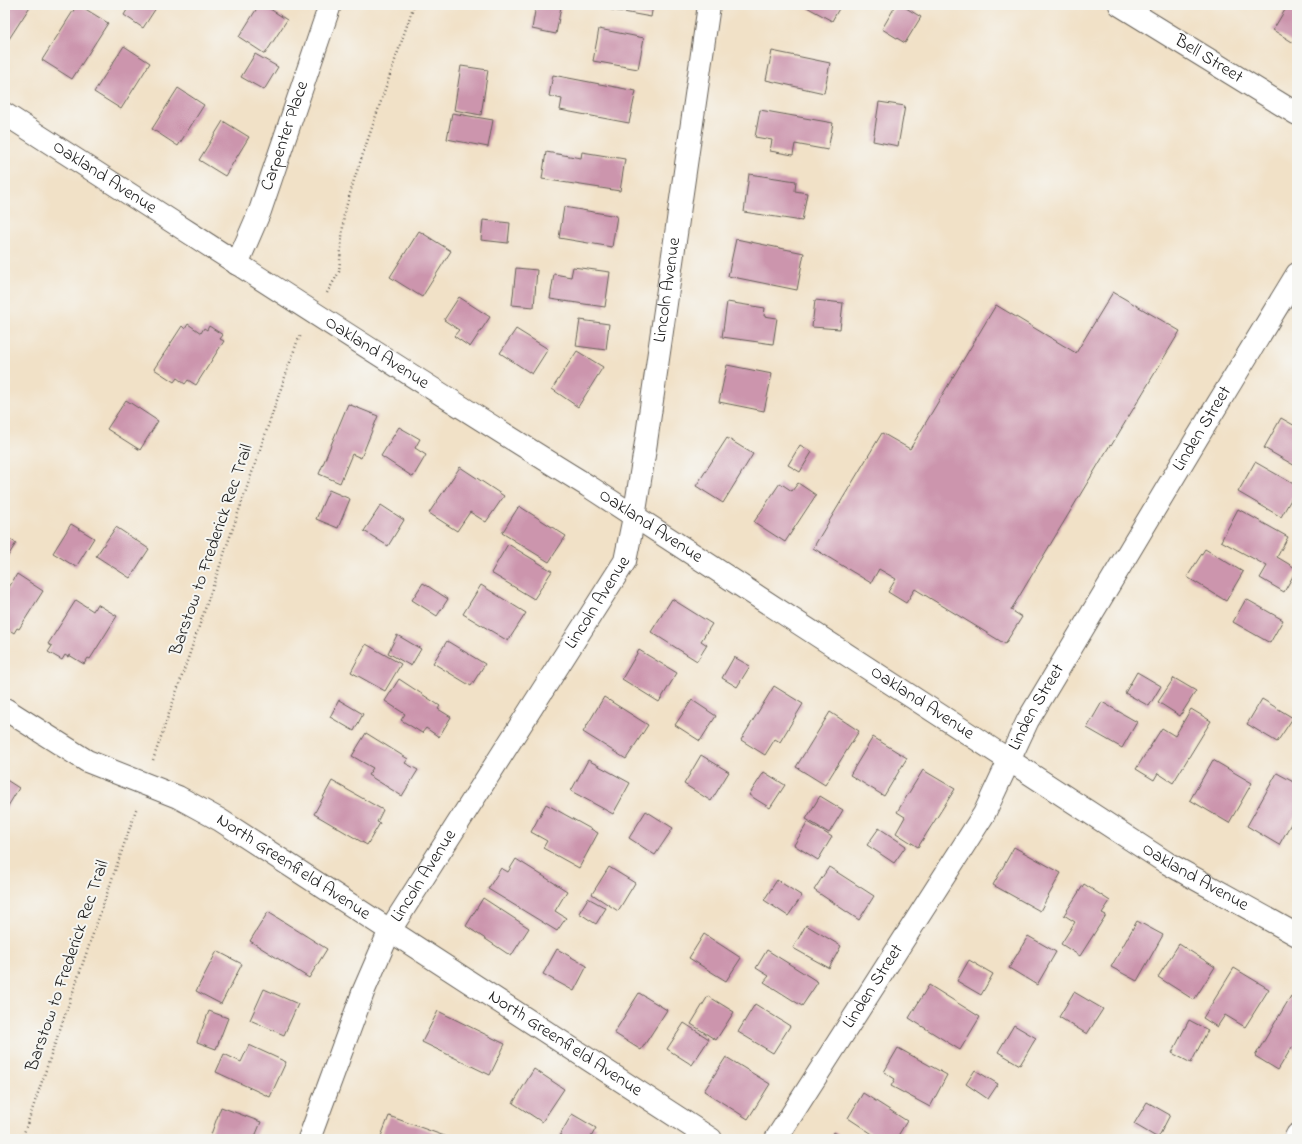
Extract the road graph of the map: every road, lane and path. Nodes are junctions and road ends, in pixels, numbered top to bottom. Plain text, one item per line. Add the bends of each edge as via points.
1 (330, 5) edge
2 (414, 5) edge
3 (709, 5) edge
4 (1120, 5) edge
5 (5, 114) edge
6 (1297, 114) edge
7 (237, 264) junction
8 (1297, 274) edge
9 (324, 297) dead end
10 (297, 342) dead end
11 (634, 517) junction
12 (5, 709) edge
13 (1009, 760) junction
14 (151, 766) dead end
15 (139, 801) dead end
16 (390, 930) junction
17 (1297, 935) edge
18 (1297, 1135) edge
19 (22, 1139) edge
20 (309, 1139) edge
21 (711, 1139) edge
22 (776, 1139) edge
23 (1295, 1139) edge

1 - 7 street, Carpenter Place via 260,211
2 - 9 path via 344,214 339,272
3 - 11 street, Lincoln Avenue
4 - 6 street, Bell Street
5 - 7 street, Oakland Avenue
7 - 11 street, Oakland Avenue
8 - 13 street, Linden Street via 1028,720
10 - 14 path, Barstow to Frederick Rec Trail
11 - 13 street, Oakland Avenue
11 - 16 street, Lincoln Avenue via 625,561
12 - 16 street, North Greenfield Avenue via 87,761 178,798 220,820
13 - 17 street, Oakland Avenue via 1166,863
13 - 22 street, Linden Street via 984,814
15 - 19 path, Barstow to Frederick Rec Trail
16 - 20 street, Lincoln Avenue via 364,990
16 - 21 street, North Greenfield Avenue
18 - 23 street

